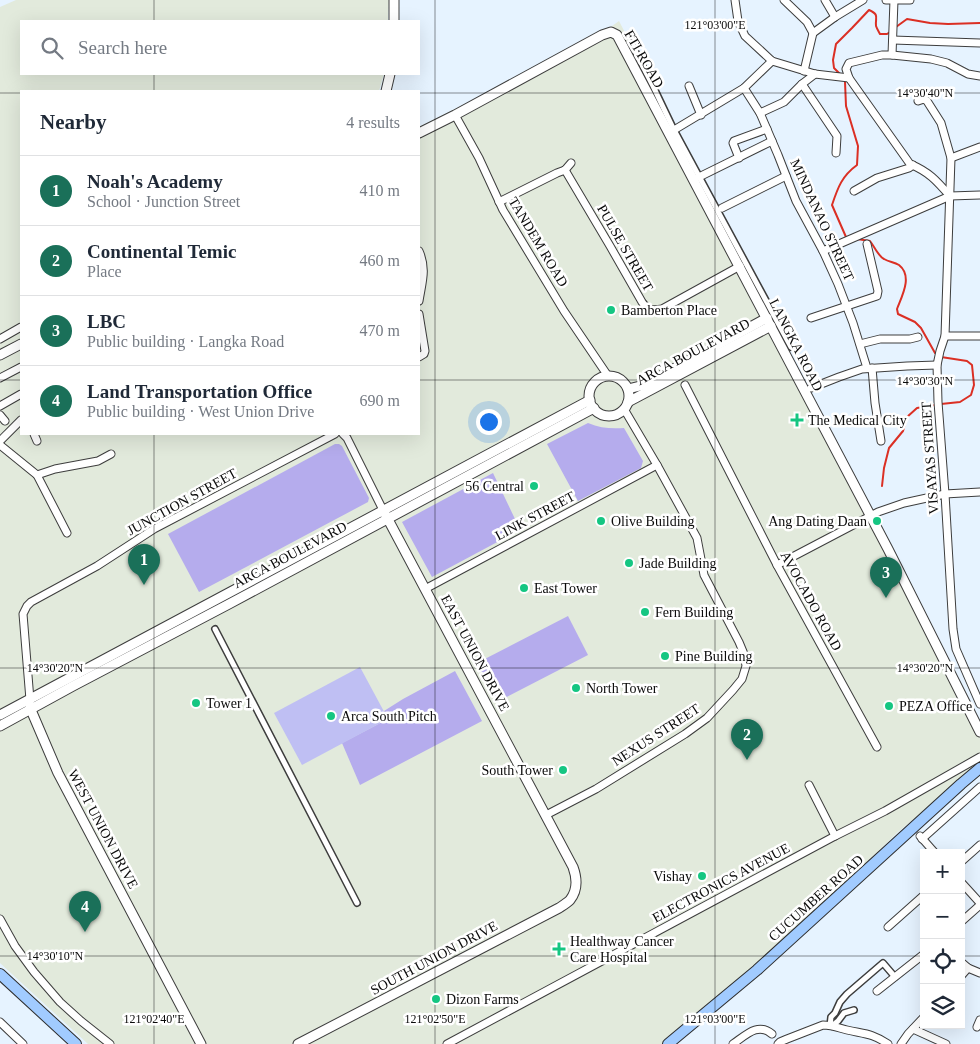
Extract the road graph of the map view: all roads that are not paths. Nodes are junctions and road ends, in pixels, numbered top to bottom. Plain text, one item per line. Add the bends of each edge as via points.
1 (394, 0) edge
2 (735, 0) edge
3 (784, 0) edge
4 (825, 0) edge
5 (863, 0) edge
6 (886, 0) edge
7 (894, 0) edge
8 (910, 0) edge
9 (835, 17) junction
10 (394, 20) edge
11 (813, 33) junction
12 (893, 33) junction
13 (631, 43) dead end
14 (980, 43) edge
15 (892, 54) junction
16 (772, 60) junction
17 (804, 70) junction
18 (815, 74) junction
19 (390, 75) edge
20 (980, 76) edge
21 (848, 78) junction
22 (802, 84) junction
23 (688, 86) dead end
24 (744, 88) junction
25 (386, 90) edge
26 (918, 101) dead end
27 (760, 113) junction
28 (454, 115) junction
29 (701, 115) junction
30 (767, 129) junction
31 (674, 130) junction
32 (420, 132) edge
33 (772, 141) junction
34 (980, 147) edge
35 (836, 153) dead end
36 (739, 158) junction
37 (951, 158) junction
38 (571, 163) dead end
39 (913, 165) junction
40 (565, 170) junction
41 (786, 176) junction
42 (699, 177) junction
43 (854, 192) dead end
44 (980, 195) edge
45 (950, 196) junction
46 (499, 202) junction
47 (722, 208) dead end
48 (867, 244) dead end
49 (823, 251) junction
50 (421, 264) edge
51 (740, 266) junction
52 (753, 280) junction
53 (420, 295) edge
54 (846, 305) junction
55 (811, 318) dead end
56 (420, 320) edge
57 (769, 322) junction
58 (20, 328) edge
59 (945, 336) junction
60 (980, 336) edge
61 (918, 337) dead end
62 (0, 339) edge
63 (860, 344) junction
64 (20, 345) edge
65 (791, 347) dead end
66 (0, 355) edge
67 (420, 356) edge
68 (937, 365) junction
69 (20, 368) edge
70 (869, 368) junction
71 (608, 376) junction
72 (0, 378) edge
73 (684, 385) dead end
74 (811, 388) dead end
75 (628, 389) junction
76 (20, 395) edge
77 (592, 404) junction
78 (626, 405) junction
79 (0, 406) edge
80 (20, 421) edge
81 (35, 435) edge
82 (333, 435) edge
83 (344, 435) edge
84 (881, 440) dead end
85 (0, 441) edge
86 (38, 441) dead end
87 (0, 445) edge
88 (111, 454) dead end
89 (657, 465) junction
90 (38, 475) junction
91 (980, 492) edge
92 (945, 494) junction
93 (385, 514) junction
94 (870, 515) junction
95 (67, 533) dead end
96 (777, 565) junction
97 (425, 589) junction
98 (23, 614) joint
99 (215, 629) dead end
100 (30, 700) junction
101 (980, 704) edge
102 (31, 710) junction
103 (0, 715) edge
104 (0, 726) edge
105 (980, 732) edge
106 (877, 747) dead end
107 (980, 757) edge
108 (980, 768) edge
109 (809, 785) dead end
110 (980, 787) edge
111 (546, 815) junction
112 (835, 836) junction
113 (980, 845) edge
114 (930, 849) edge
115 (965, 858) edge
116 (965, 887) edge
117 (576, 889) joint
118 (920, 899) edge
119 (357, 903) dead end
120 (980, 904) edge
121 (965, 918) edge
122 (0, 919) edge
123 (888, 927) dead end
124 (920, 957) edge
125 (965, 965) edge
126 (968, 968) junction
127 (965, 971) edge
128 (980, 973) edge
129 (0, 974) edge
130 (895, 977) junction
131 (877, 991) dead end
132 (854, 1010) dead end
133 (920, 1021) edge
134 (0, 1022) edge
135 (831, 1026) junction
136 (913, 1029) junction
137 (772, 1034) dead end
138 (23, 1044) edge
139 (76, 1044) edge
140 (110, 1044) edge
141 (201, 1044) edge
142 (298, 1044) edge
143 (447, 1044) edge
144 (668, 1044) edge
145 (733, 1044) edge
146 (778, 1044) edge
147 (888, 1044) edge
148 (901, 1044) edge
149 (946, 1044) edge

1 - 10 street
2 - 16 street via 738,22 745,36
3 - 11 street via 807,22
4 - 9 street
5 - 9 street
6 - 7 street
7 - 8 street
7 - 12 street
9 - 11 street
11 - 17 street
12 - 14 street
12 - 15 street
13 - 31 street
15 - 20 street via 931,58
15 - 21 street via 849,63 846,69
16 - 17 street
16 - 24 street
17 - 18 street
18 - 21 street
18 - 22 street
19 - 25 street
21 - 39 street
22 - 27 street via 784,102
22 - 35 street via 836,136
23 - 29 street
24 - 27 street, MINDANAO STREET
24 - 29 street
26 - 37 street, VISAYAS STREET via 927,101 940,123
27 - 30 street, MINDANAO STREET
28 - 32 street, FTI ROAD
28 - 46 street, TANDEM ROAD
28 - 51 street, FTI ROAD via 602,35 614,33
29 - 31 street
30 - 33 street, MINDANAO STREET
30 - 36 street via 733,142
31 - 42 street
33 - 36 street
33 - 41 street, MINDANAO STREET
34 - 37 street
36 - 42 street
37 - 45 street, VISAYAS STREET
38 - 40 street
39 - 43 street via 877,178
39 - 45 street via 923,169
40 - 46 street
40 - 51 street, PULSE STREET via 642,302 650,309 662,309
41 - 47 street
41 - 49 street, MINDANAO STREET
42 - 52 street
44 - 45 street
45 - 49 street
45 - 59 street, VISAYAS STREET
46 - 71 street, TANDEM ROAD via 564,311
48 - 54 street via 877,296
49 - 54 street, MINDANAO STREET
50 - 53 street
51 - 52 street, LANGKA ROAD
52 - 57 street, LANGKA ROAD
52 - 65 street
54 - 55 street
54 - 63 street, MINDANAO STREET
56 - 67 street via 425,351
57 - 75 street, ARCA BOULEVARD via 644,385
57 - 78 street, ARCA BOULEVARD
57 - 94 street, LANGKA ROAD
58 - 62 street
59 - 60 street
59 - 68 street, VISAYAS STREET
61 - 63 street via 880,339
63 - 70 street, MINDANAO STREET
64 - 66 street
68 - 70 street
68 - 92 street, VISAYAS STREET
69 - 72 street
70 - 74 street
70 - 84 street, MINDANAO STREET
71 - 75 street via 618,378
71 - 77 street via 592,385
73 - 96 street, AVOCADO ROAD
75 - 78 street
76 - 79 street
77 - 78 street via 598,412 607,415 616,414
77 - 93 street, ARCA BOULEVARD
78 - 89 street, NEXUS STREET
80 - 85 street
81 - 86 street
82 - 98 street, JUNCTION STREET via 154,529 104,562 31,602
83 - 93 street, EAST UNION DRIVE
87 - 90 street
88 - 90 street via 98,461
89 - 97 street, LINK STREET
89 - 111 street, NEXUS STREET via 697,538 704,575 744,654 746,666 742,679 707,718 685,734
90 - 95 street
91 - 92 street
92 - 94 street via 904,502
92 - 101 street, VISAYAS STREET via 956,649
93 - 97 street, EAST UNION DRIVE
93 - 100 street, ARCA BOULEVARD
93 - 102 street, ARCA BOULEVARD via 229,604
94 - 96 street
94 - 105 street, LANGKA ROAD
96 - 106 street, AVOCADO ROAD
97 - 111 street, EAST UNION DRIVE
98 - 100 street, WEST UNION DRIVE
99 - 119 street
100 - 102 street, WEST UNION DRIVE
100 - 103 street, ARCA BOULEVARD
102 - 104 street, ARCA BOULEVARD
102 - 141 street, WEST UNION DRIVE via 58,773
107 - 112 street, ELECTRONICS AVENUE
108 - 144 main road, CUCUMBER ROAD via 757,970
109 - 112 street
110 - 114 street via 920,837
111 - 117 street, EAST UNION DRIVE via 574,867
112 - 143 street, ELECTRONICS AVENUE
113 - 115 street
116 - 120 street
117 - 142 street, SOUTH UNION DRIVE via 570,900 559,908
118 - 123 street
120 - 121 street
122 - 140 street via 15,946 60,1002
124 - 130 street
125 - 126 street
126 - 127 street
126 - 128 street
129 - 139 main road
130 - 131 street
130 - 135 street via 883,963 843,998 831,1017
132 - 135 street via 844,1012
133 - 136 street
134 - 138 street
135 - 146 street via 823,1025
135 - 147 street via 870,1034
136 - 148 street
136 - 149 street
137 - 145 street via 765,1029 756,1030

